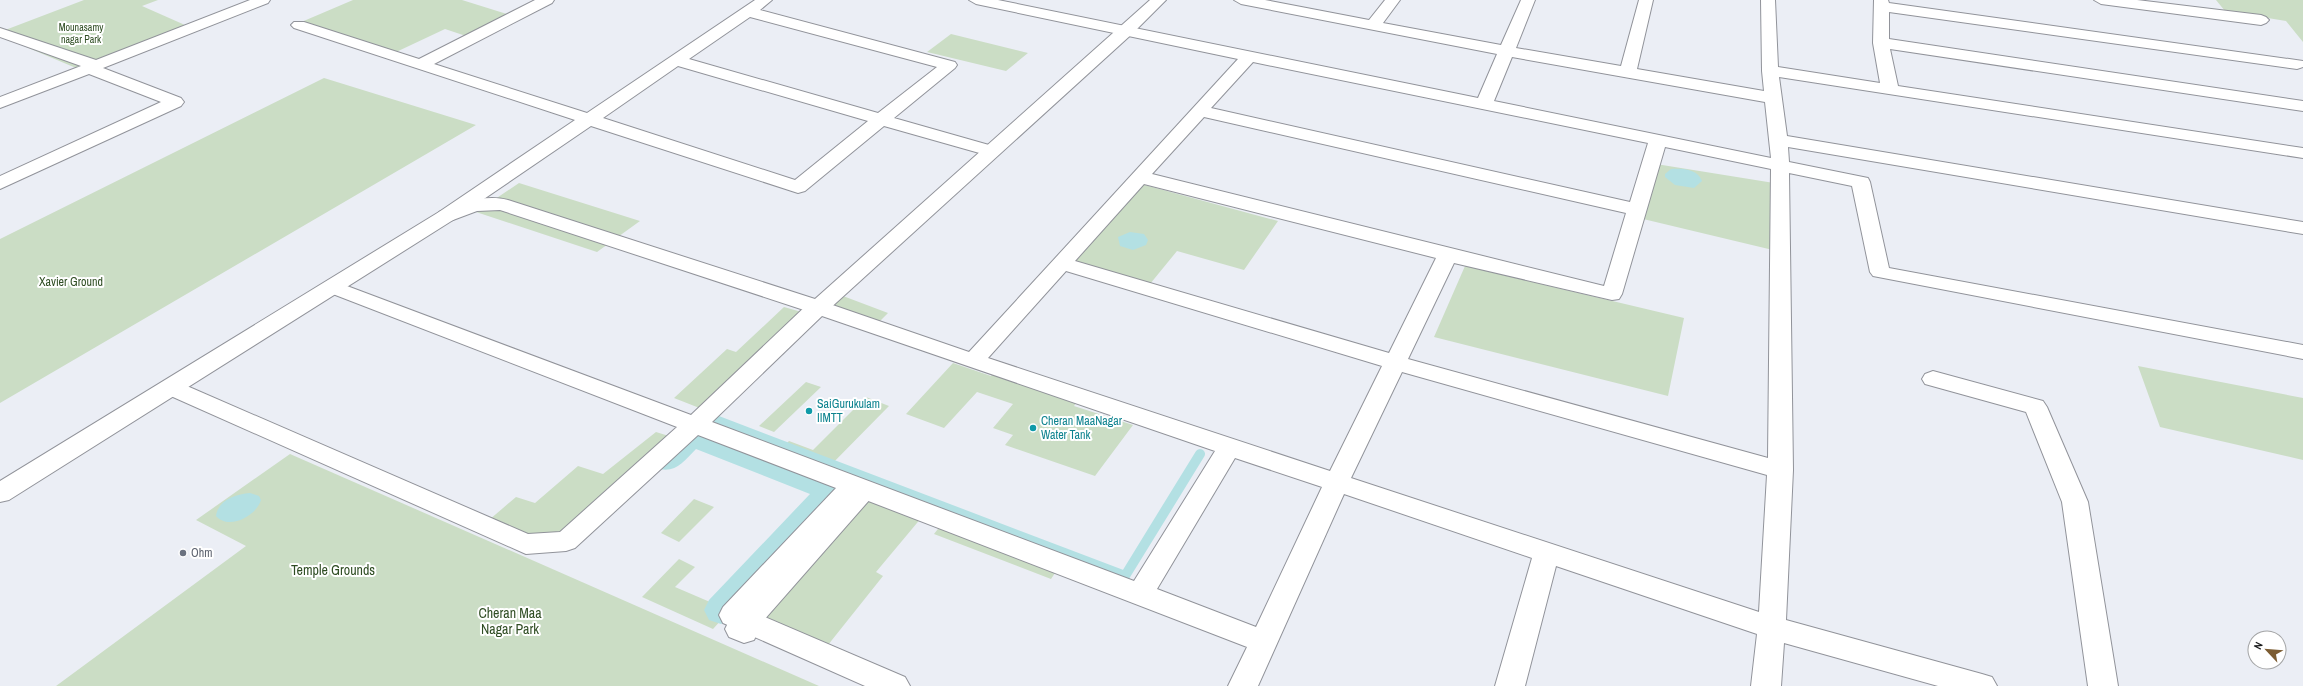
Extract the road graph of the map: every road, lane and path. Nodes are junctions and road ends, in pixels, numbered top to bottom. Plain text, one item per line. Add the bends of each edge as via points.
1 (547, 0) edge
2 (765, 0) edge
3 (976, 0) edge
4 (1151, 0) edge
5 (1159, 0) edge
6 (1241, 0) edge
7 (1393, 0) edge
8 (1528, 0) edge
9 (1646, 0) edge
10 (1768, 0) edge
11 (2101, 0) edge
12 (252, 1) edge
13 (1268, 2) edge
14 (1882, 3) edge
15 (1024, 4) edge
16 (748, 12) junction
17 (2261, 20) dead end
18 (299, 25) dead end
19 (1372, 26) junction
20 (1124, 29) junction
21 (2, 32) dead end
22 (1881, 43) junction
23 (1507, 51) junction
24 (1249, 56) junction
25 (678, 60) junction
26 (421, 64) junction
27 (2297, 64) dead end
28 (92, 66) junction
29 (1770, 71) junction
30 (1628, 72) junction
31 (1890, 89) junction
32 (1773, 98) junction
33 (0, 103) edge
34 (1484, 104) junction
35 (2303, 106) edge
36 (1201, 110) junction
37 (589, 120) junction
38 (880, 120) junction
39 (1779, 140) junction
40 (1657, 142) junction
41 (987, 150) junction
42 (2303, 153) edge
43 (1780, 166) junction
44 (1140, 177) junction
45 (0, 183) edge
46 (1636, 209) junction
47 (446, 216) junction
48 (2303, 228) edge
49 (1448, 255) junction
50 (1061, 263) junction
51 (332, 287) junction
52 (814, 306) junction
53 (2303, 352) edge
54 (973, 361) junction
55 (1397, 363) junction
56 (1932, 379) dead end
57 (172, 388) junction
58 (689, 424) junction
59 (1230, 446) junction
60 (1781, 470) junction
61 (1337, 482) junction
62 (858, 489) junction
63 (0, 493) edge
64 (1546, 553) junction
65 (1140, 595) junction
66 (746, 621) junction
67 (1773, 628) junction
68 (1263, 642) junction
69 (866, 686) edge
70 (895, 686) edge
71 (1243, 686) edge
72 (1510, 686) edge
73 (1766, 686) edge
74 (1982, 686) edge
75 (2103, 686) edge

1 - 26 street
2 - 16 street
3 - 15 street
4 - 20 street
5 - 20 street
6 - 13 street
7 - 19 street
8 - 23 street
9 - 30 street
10 - 29 street
11 - 17 street
12 - 28 street
13 - 19 street
14 - 22 street
14 - 27 street
15 - 20 street
16 - 25 street
16 - 38 street via 949,65
18 - 26 street
19 - 23 street
20 - 24 street
20 - 41 street
21 - 28 street
22 - 31 street
22 - 35 street
23 - 30 street
23 - 34 street
24 - 34 street
24 - 36 street
25 - 37 street
25 - 38 street
26 - 37 street
28 - 33 street
28 - 45 street via 175,102
29 - 31 street
29 - 32 street
30 - 32 street
31 - 42 street
32 - 39 street
34 - 40 street
36 - 44 street
36 - 46 street
37 - 38 street via 798,187
37 - 47 street
38 - 41 street
39 - 43 street
39 - 48 street
40 - 43 street
40 - 46 street
41 - 52 street
43 - 53 street via 1861,182 1880,272
43 - 60 street
44 - 49 street
44 - 50 street
46 - 49 street via 1612,294
47 - 51 street
47 - 52 street via 474,205 501,204
49 - 55 street
50 - 54 street
50 - 55 street
51 - 57 street
51 - 58 street
52 - 54 street
52 - 58 street
54 - 59 street
55 - 60 street
55 - 61 street
56 - 75 street via 2035,407 2075,502
57 - 58 street via 526,544 566,541
57 - 63 street
58 - 62 street
59 - 61 street
59 - 65 street
60 - 67 street
61 - 64 street
61 - 68 street
62 - 65 street
62 - 66 street
64 - 67 street
64 - 72 street
65 - 68 street
66 - 69 street via 739,630
66 - 70 street
67 - 73 street
67 - 74 street
68 - 71 street

